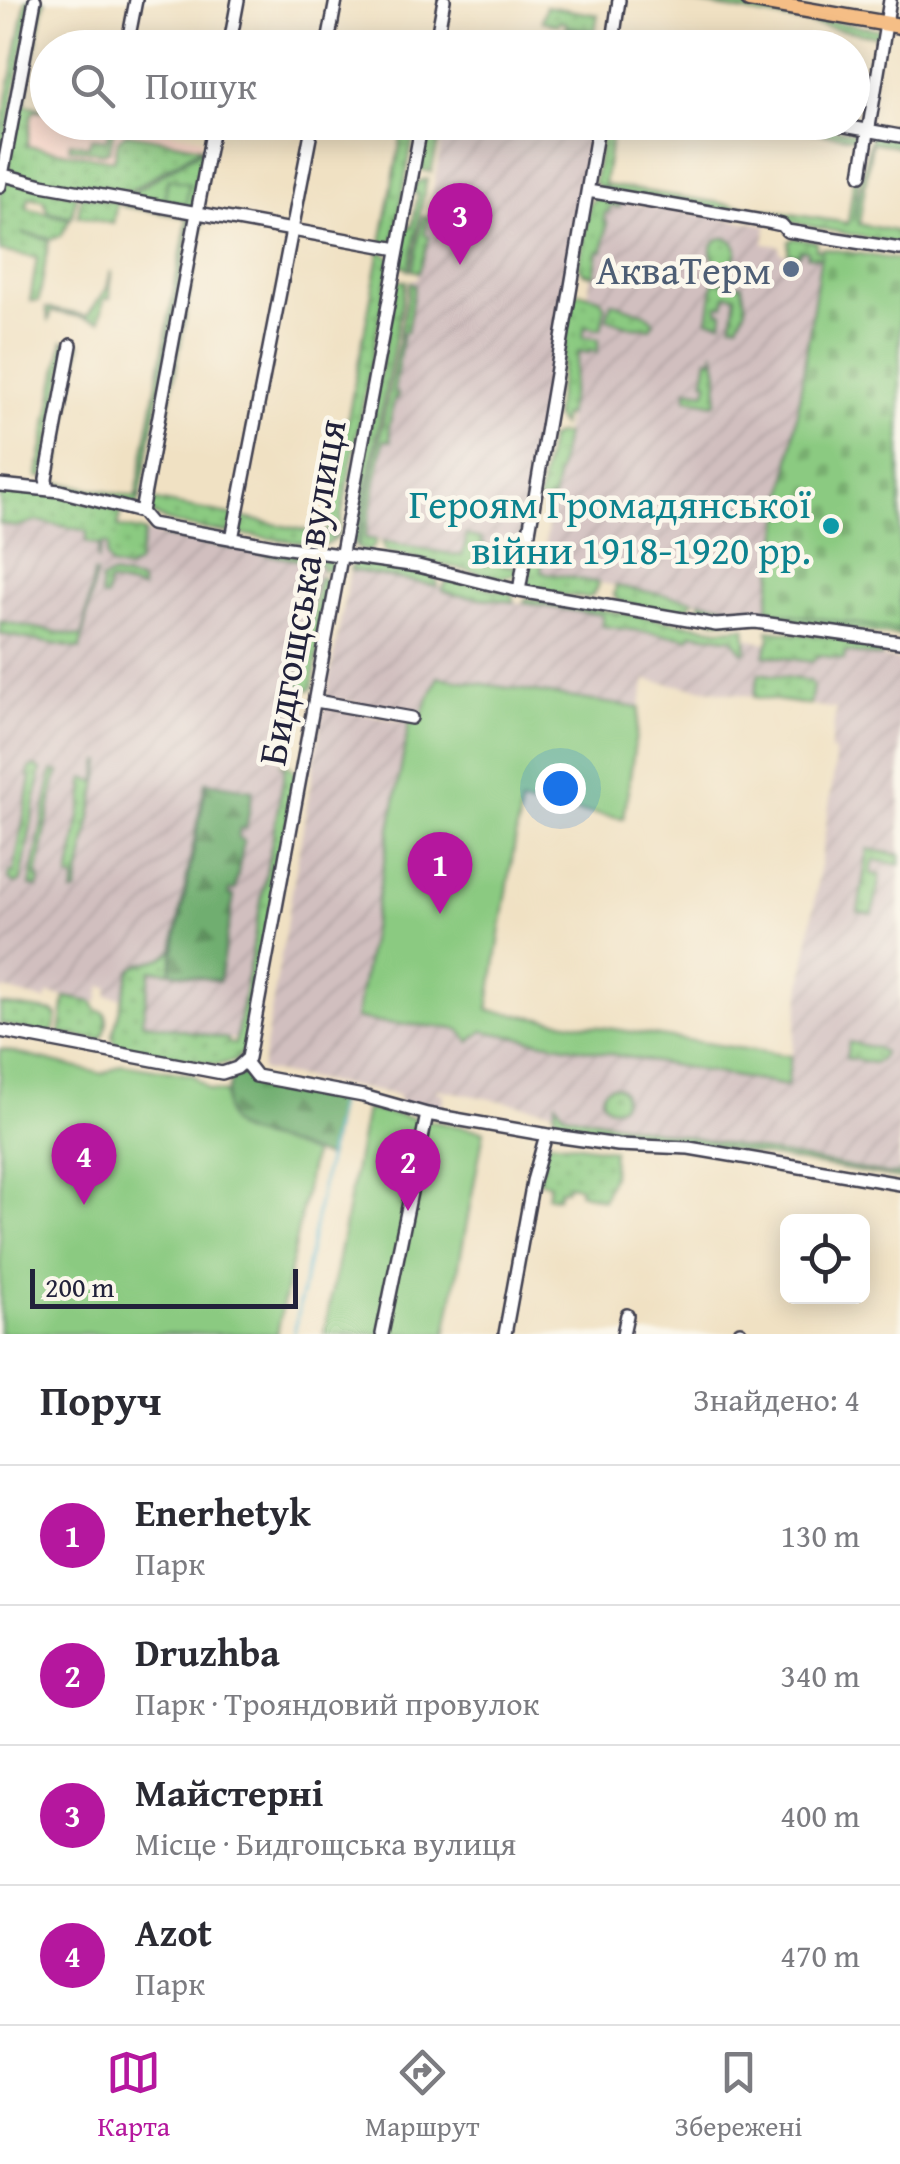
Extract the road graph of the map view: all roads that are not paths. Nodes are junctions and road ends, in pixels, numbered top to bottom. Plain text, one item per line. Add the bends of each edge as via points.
1 (36, 0) edge
2 (136, 0) edge
3 (238, 0) edge
4 (336, 0) edge
5 (444, 0) edge
6 (619, 0) edge
7 (750, 0) edge
8 (890, 0) edge
9 (893, 25) edge
10 (30, 30) edge
11 (130, 30) edge
12 (232, 30) edge
13 (330, 30) edge
14 (438, 30) edge
15 (615, 30) edge
16 (30, 31) edge
17 (870, 118) edge
18 (870, 131) edge
19 (900, 136) edge
20 (210, 140) edge
21 (310, 140) edge
22 (419, 140) edge
23 (597, 140) edge
24 (866, 140) edge
25 (861, 175) dead end
26 (1, 178) edge
27 (588, 191) junction
28 (196, 212) junction
29 (292, 230) junction
30 (900, 248) edge
31 (398, 249) junction
32 (70, 345) dead end
33 (0, 485) edge
34 (48, 489) junction
35 (140, 512) junction
36 (232, 539) junction
37 (340, 554) junction
38 (520, 591) junction
39 (900, 642) edge
40 (316, 700) junction
41 (411, 718) dead end
42 (0, 1032) edge
43 (241, 1065) junction
44 (427, 1114) junction
45 (546, 1135) junction
46 (900, 1184) edge
47 (626, 1314) dead end
48 (382, 1334) edge
49 (505, 1334) edge
50 (623, 1334) edge

1 - 10 street
2 - 11 street
3 - 12 street
4 - 13 street
5 - 14 street
6 - 15 street
7 - 9 main road
8 - 9 street
9 - 17 street
16 - 26 street
18 - 19 street
20 - 28 street
21 - 29 street
22 - 31 street, Бидгощська вулиця
23 - 27 street
24 - 25 street
26 - 28 street
27 - 30 street
27 - 38 street
28 - 29 street
28 - 35 street
29 - 31 street
29 - 36 street
31 - 37 street, Бидгощська вулиця
32 - 34 street
33 - 34 street
34 - 35 street
35 - 36 street via 151,524
36 - 37 street
37 - 38 street
37 - 40 street, Бидгощська вулиця
38 - 39 street via 716,625 755,622
40 - 41 street
40 - 43 street, Бидгощська вулиця via 253,1043
42 - 43 street via 214,1072
43 - 44 street via 256,1076
44 - 45 street
44 - 48 street
45 - 46 street via 689,1148
45 - 49 street
47 - 50 street

